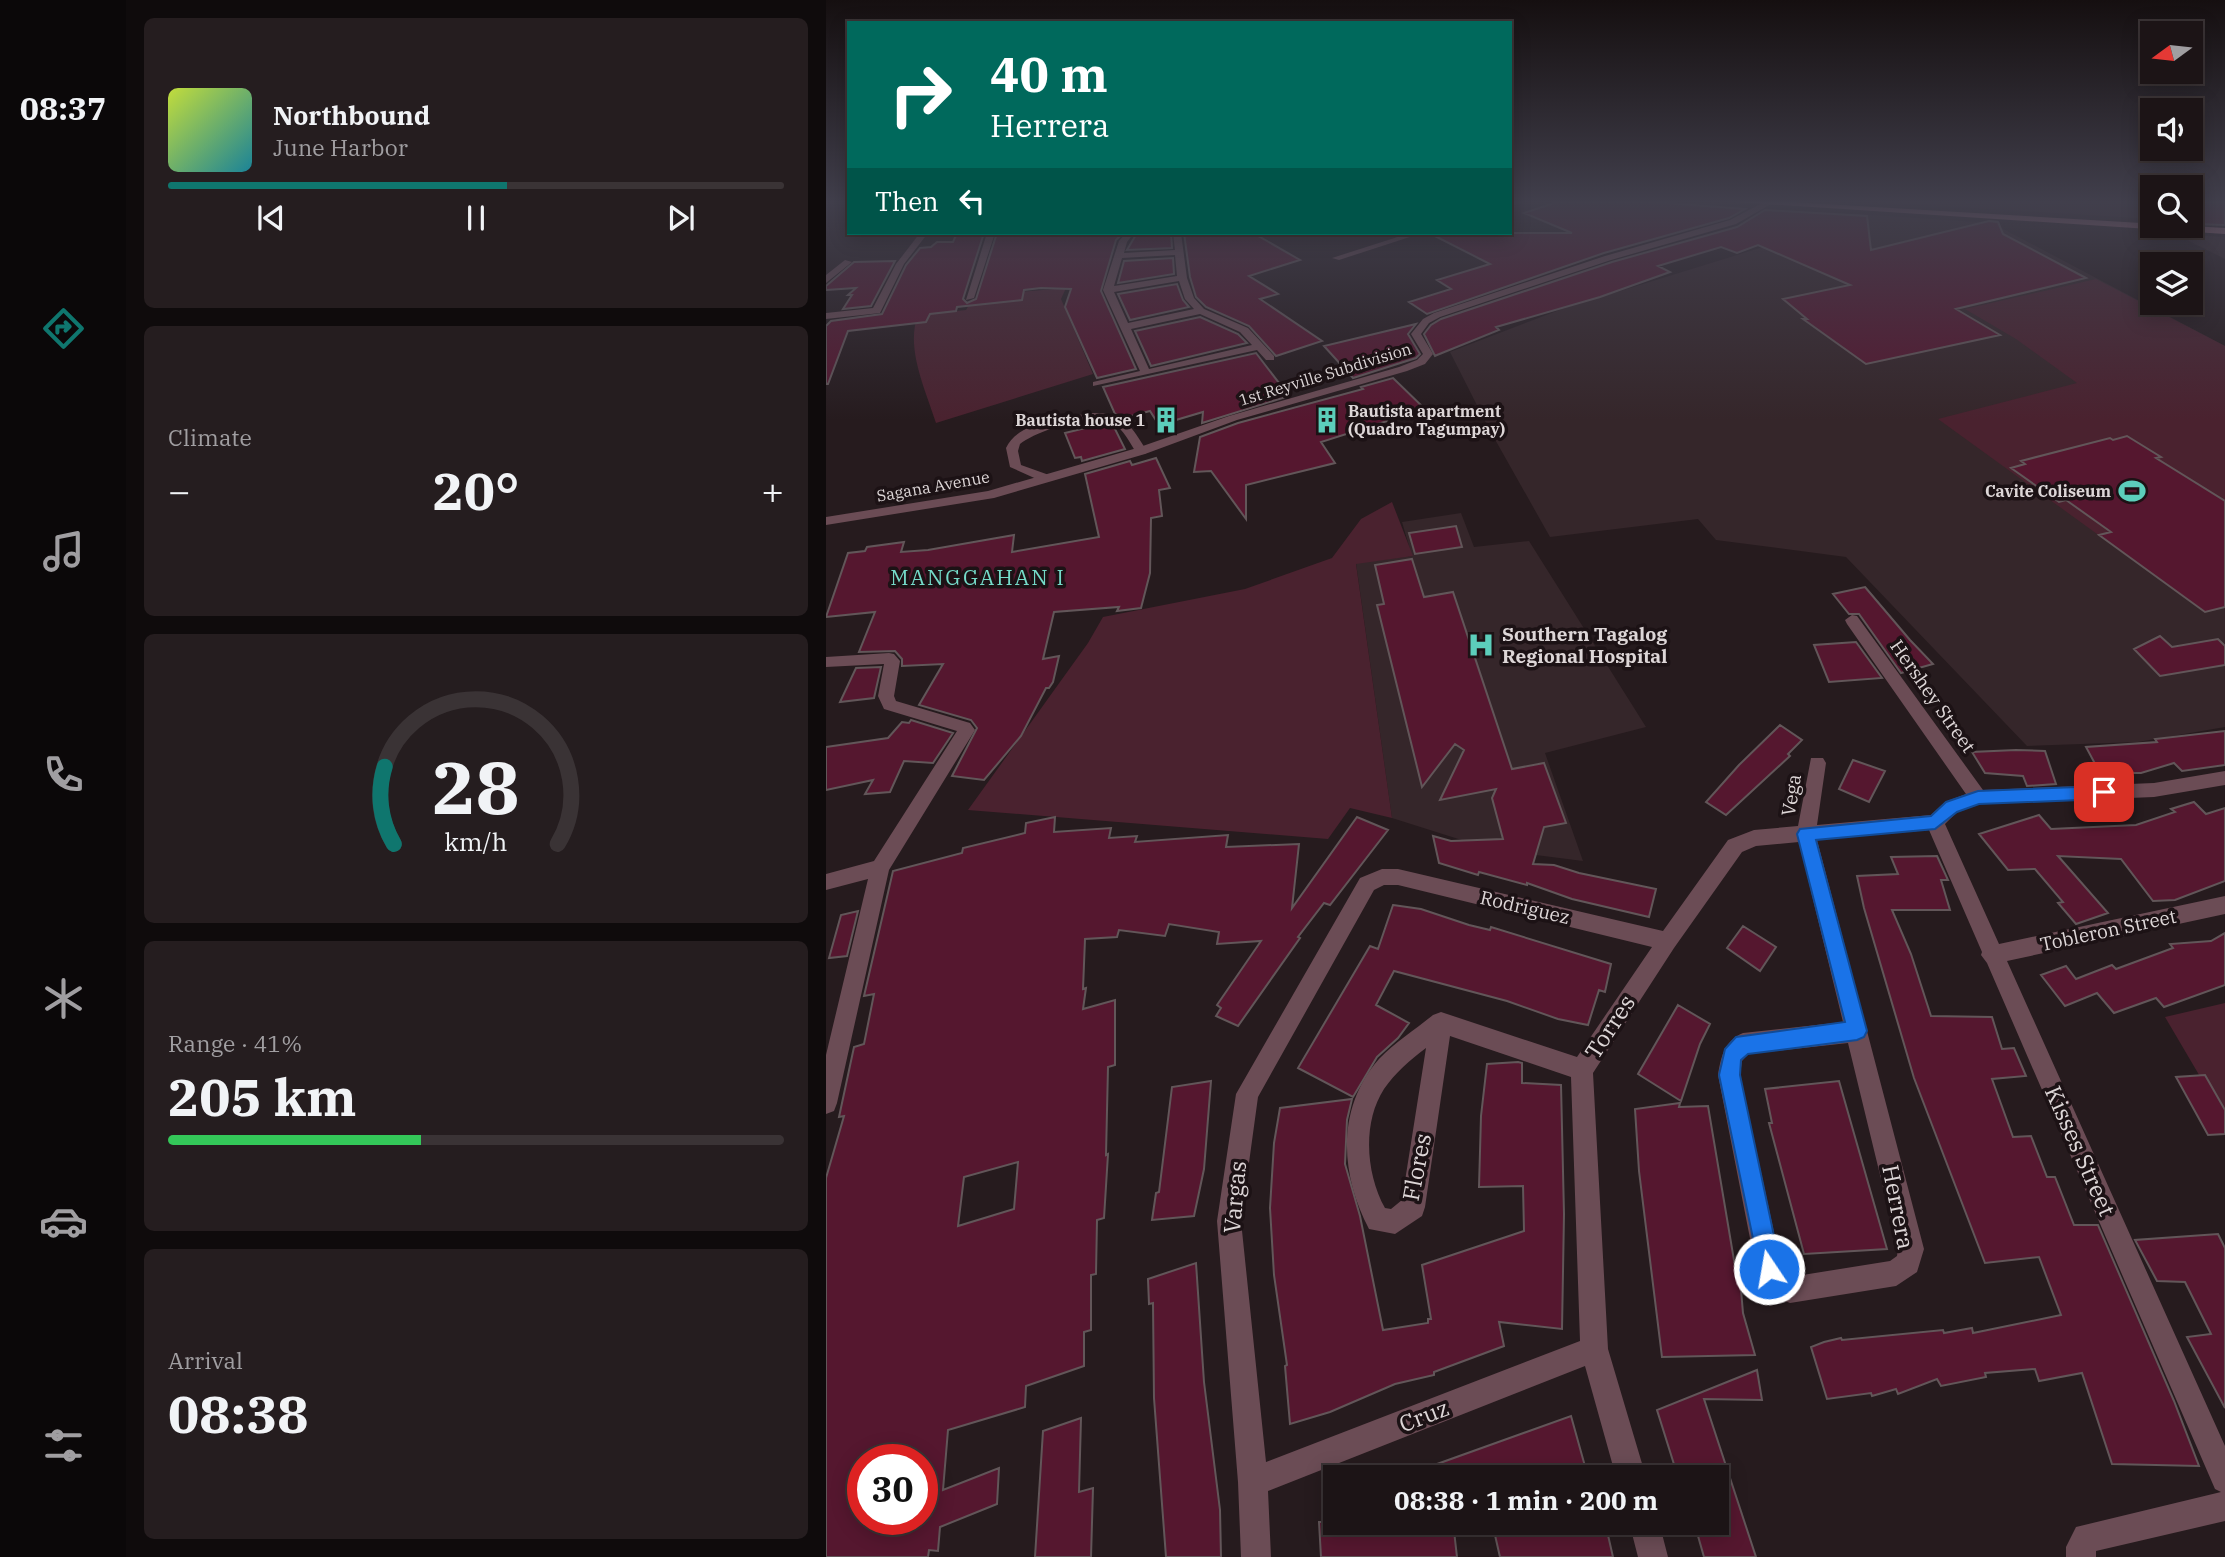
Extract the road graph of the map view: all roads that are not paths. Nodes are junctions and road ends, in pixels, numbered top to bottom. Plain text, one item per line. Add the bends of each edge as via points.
1 (895, 275) edge
2 (977, 275) edge
3 (1113, 275) edge
4 (1182, 275) edge
5 (1558, 275) edge
6 (1182, 278) junction
7 (1108, 290) junction
8 (969, 298) dead end
9 (1201, 311) junction
10 (826, 317) edge
11 (1125, 327) junction
12 (1259, 346) junction
13 (1270, 358) dead end
14 (1146, 373) junction
15 (1097, 384) dead end
16 (1141, 451) junction
17 (1045, 478) junction
18 (826, 521) edge
19 (1852, 620) dead end
20 (826, 662) edge
21 (1818, 763) dead end
22 (2225, 778) edge
23 (1978, 797) junction
24 (1935, 822) junction
25 (1806, 834) junction
26 (880, 868) junction
27 (1382, 877) joint
28 (826, 882) edge
29 (2225, 905) edge
30 (1667, 941) junction
31 (1992, 955) junction
32 (1441, 1022) junction
33 (1857, 1031) junction
34 (1582, 1069) junction
35 (826, 1103) edge
36 (1594, 1349) junction
37 (1628, 1465) edge
38 (2225, 1479) edge
39 (1253, 1482) junction
40 (2225, 1506) edge
41 (1647, 1535) edge
42 (1255, 1557) edge
43 (1653, 1557) edge
44 (2081, 1557) edge

1 - 10 street via 877,311
2 - 8 street
3 - 7 street
4 - 6 street
5 - 16 street, 1st Reyville Subdivision via 1437,315 1417,330 1416,339 1428,354 1412,366 1233,418
6 - 7 street
6 - 9 street via 1190,299
7 - 11 street
9 - 11 street
9 - 12 street via 1244,330
11 - 14 street
12 - 13 street
12 - 14 street
14 - 15 street
16 - 17 street, 1st Reyville Subdivision
16 - 17 street via 1124,426 1103,415 1039,428 1014,442 1011,453 1016,467
17 - 18 street, Sagana Avenue via 942,505
19 - 23 street, Hershey Street
20 - 26 street via 882,657 892,661 886,696 890,705 967,730
21 - 25 street, Vega
22 - 23 street via 2154,790
23 - 24 street via 1951,807
24 - 25 street, Torres
24 - 31 street, Kisses Street
25 - 30 street, Torres via 1754,838 1735,846
25 - 33 street, Herrera
26 - 28 street
26 - 35 street
27 - 30 street, Rodriguez via 1398,877
27 - 39 street, Vargas via 1367,884 1247,1094 1229,1221
29 - 31 street, Tobleron Street
30 - 34 street, Torres
31 - 38 street, Kisses Street
32 - 32 street, Flores via 1386,1068 1359,1121 1360,1169 1367,1205 1378,1220 1395,1222 1413,1207
32 - 34 street
33 - 33 street, Herrera via 1911,1250 1908,1262 1896,1273 1790,1290 1779,1286 1769,1269 1729,1075 1732,1056 1743,1044
34 - 36 street, Torres
36 - 37 street, Torres
36 - 39 street, Cruz
39 - 42 street, Vargas
40 - 44 street via 2087,1538
41 - 43 street

